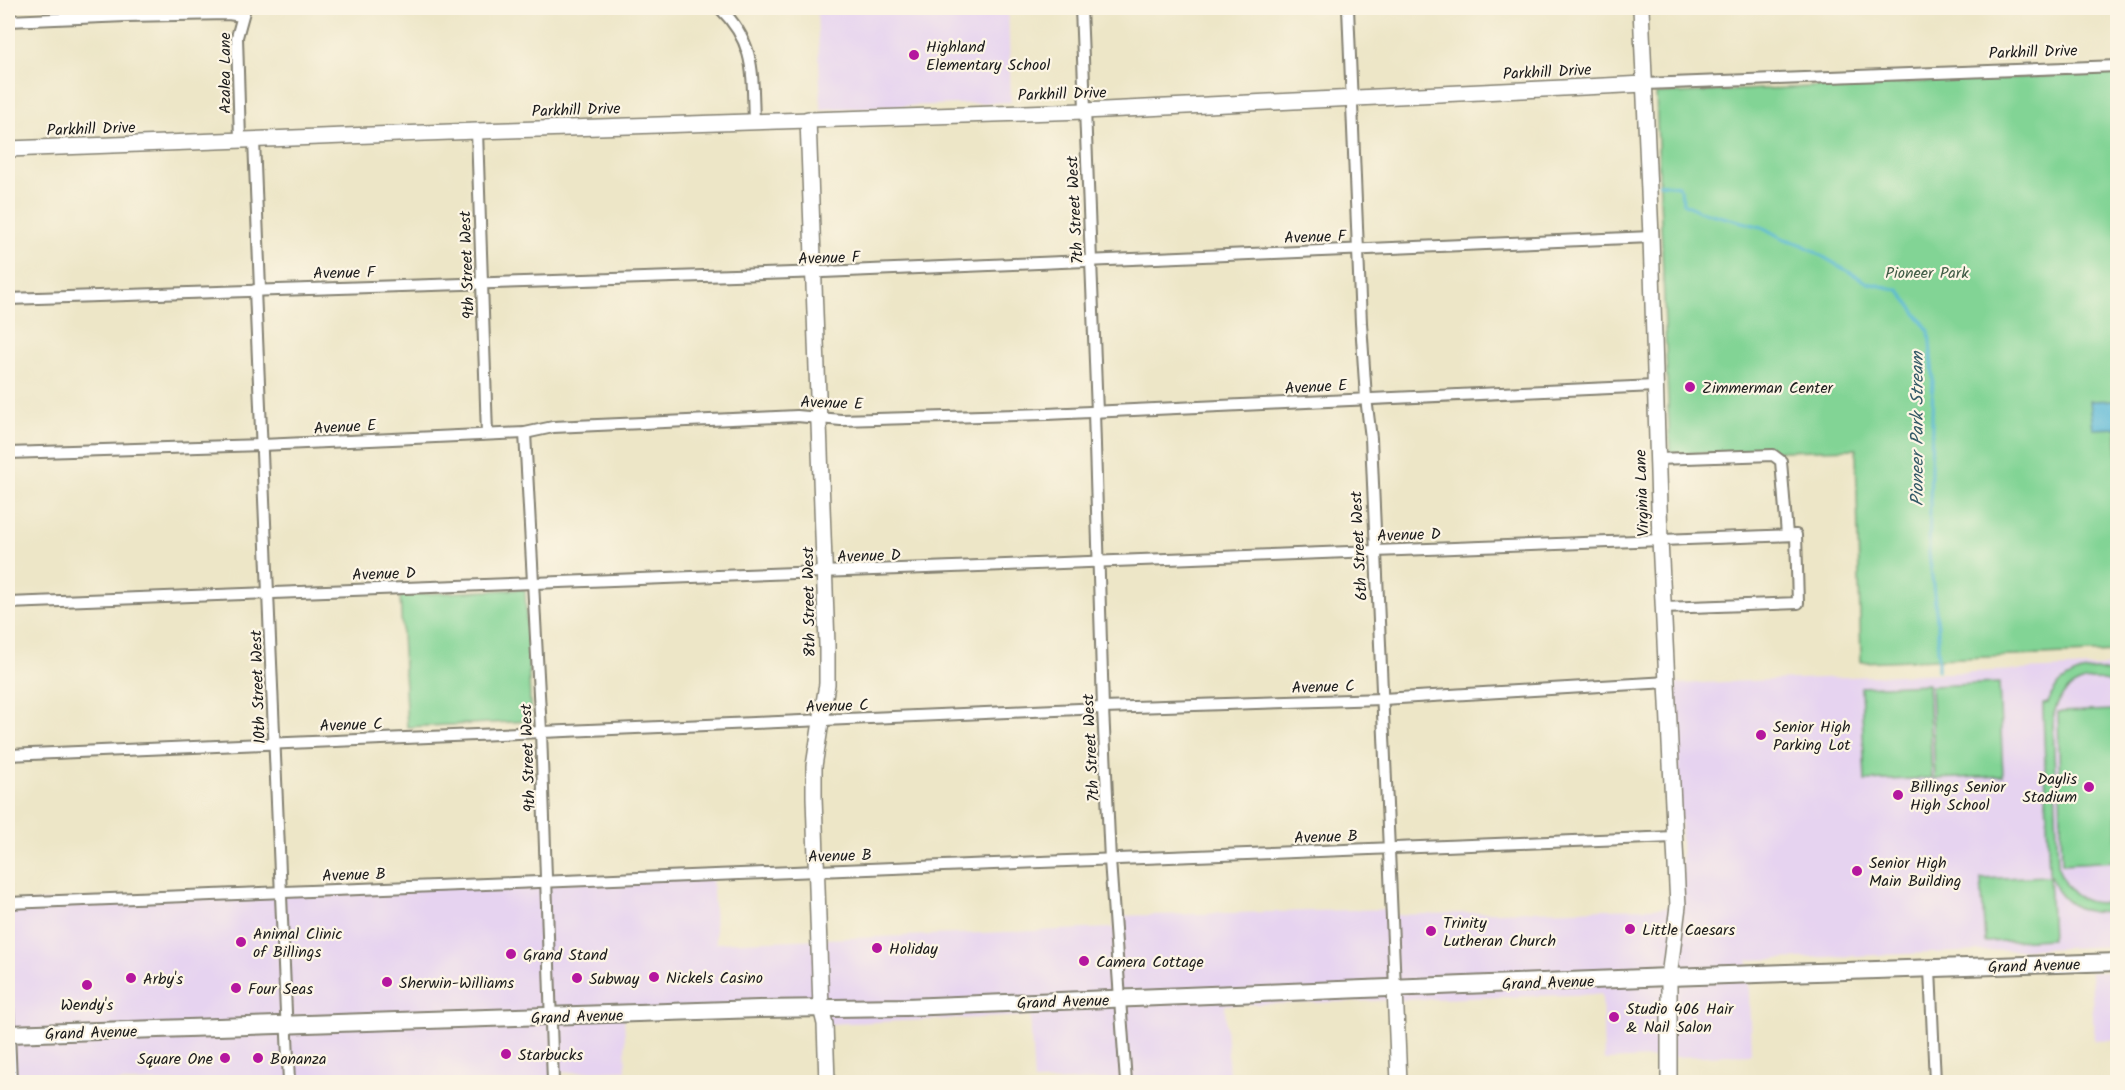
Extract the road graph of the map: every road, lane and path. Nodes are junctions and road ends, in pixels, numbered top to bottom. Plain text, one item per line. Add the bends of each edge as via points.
1 (720, 8) edge
2 (1081, 8) edge
3 (1348, 8) edge
4 (1641, 8) edge
5 (126, 12) edge
6 (243, 12) edge
7 (8, 21) edge
8 (2118, 66) edge
9 (1645, 84) junction
10 (1352, 99) junction
11 (1084, 111) junction
12 (808, 119) junction
13 (754, 121) junction
14 (477, 130) junction
15 (247, 140) junction
16 (8, 149) edge
17 (1652, 237) junction
18 (1358, 249) junction
19 (1092, 260) junction
20 (814, 273) junction
21 (482, 284) junction
22 (257, 290) junction
23 (8, 298) edge
24 (1655, 386) junction
25 (1366, 398) junction
26 (1095, 412) junction
27 (819, 418) junction
28 (525, 433) junction
29 (487, 434) junction
30 (262, 445) junction
31 (8, 453) edge
32 (1657, 459) junction
33 (1792, 535) junction
34 (1660, 540) junction
35 (1377, 550) junction
36 (1098, 561) junction
37 (825, 572) junction
38 (533, 582) junction
39 (268, 592) junction
40 (8, 603) edge
41 (1663, 608) junction
42 (1668, 682) junction
43 (1383, 699) junction
44 (1103, 708) junction
45 (822, 721) junction
46 (541, 731) junction
47 (274, 742) junction
48 (8, 755) edge
49 (1674, 837) junction
50 (1389, 848) junction
51 (1110, 860) junction
52 (816, 871) junction
53 (546, 881) junction
54 (281, 892) junction
55 (8, 903) edge
56 (2118, 962) edge
57 (1930, 969) junction
58 (1669, 977) junction
59 (1395, 988) junction
60 (1119, 998) junction
61 (8, 1007) edge
62 (821, 1008) junction
63 (550, 1017) junction
64 (286, 1026) junction
65 (8, 1034) edge
66 (11, 1083) edge
67 (289, 1083) edge
68 (554, 1083) edge
69 (827, 1083) edge
70 (1126, 1083) edge
71 (1399, 1083) edge
72 (1669, 1083) edge
73 (1935, 1083) edge

1 - 13 street via 735,22 749,51
2 - 11 street, 7th Street West
3 - 10 street, 6th Street West
4 - 9 street, Virginia Lane
5 - 6 street
5 - 7 street
6 - 15 street, Azalea Lane via 237,37
8 - 9 street, Parkhill Drive
9 - 10 street, Parkhill Drive
9 - 17 street, Virginia Lane
10 - 11 street, Parkhill Drive
10 - 18 street, 6th Street West
11 - 12 street, Parkhill Drive
11 - 19 street, 7th Street West
12 - 13 street, Parkhill Drive
12 - 20 street, 8th Street West
13 - 14 street, Parkhill Drive
14 - 15 street, Parkhill Drive
14 - 21 street, 9th Street West
15 - 16 street, Parkhill Drive
15 - 22 street, 10th Street West
17 - 18 street, Avenue F
17 - 24 street, Virginia Lane
18 - 19 street, Avenue F
18 - 25 street, 6th Street West
19 - 20 street, Avenue F
19 - 26 street, 7th Street West
20 - 21 street, Avenue F
20 - 27 street, 8th Street West
21 - 22 street, Avenue F
21 - 29 street, 9th Street West
22 - 23 street, Avenue F
22 - 30 street, 10th Street West
24 - 25 street, Avenue E
24 - 32 street, Virginia Lane
25 - 26 street, Avenue E
25 - 35 street, 6th Street West
26 - 27 street, Avenue E
26 - 36 street, 7th Street West
27 - 28 street, Avenue E via 553,427
27 - 37 street, 8th Street West
28 - 29 street, Avenue E
28 - 38 street, 9th Street West
29 - 30 street, Avenue E
30 - 31 street, Avenue E
30 - 39 street, 10th Street West
32 - 33 street via 1773,455 1781,460
32 - 34 street, Virginia Lane
33 - 34 street, Avenue D
33 - 41 street via 1798,603
34 - 35 street, Avenue D
34 - 41 street, Virginia Lane
35 - 36 street, Avenue D
35 - 43 street, 6th Street West
36 - 37 street, Avenue D
36 - 44 street, 7th Street West
37 - 38 street, Avenue D
37 - 45 street, 8th Street West via 827,684
38 - 39 street, Avenue D
38 - 46 street, 9th Street West
39 - 40 street, Avenue D
39 - 47 street, 10th Street West
41 - 42 street, Virginia Lane
42 - 43 street, Avenue C
42 - 49 street, Virginia Lane
43 - 44 street, Avenue C
43 - 50 street, 6th Street West
44 - 45 street, Avenue C
44 - 51 street, 7th Street West
45 - 46 street, Avenue C
45 - 52 street, 8th Street West via 814,766
46 - 47 street, Avenue C
46 - 53 street, 9th Street West
47 - 48 street, Avenue C
47 - 54 street, 10th Street West
49 - 50 street, Avenue B
49 - 58 street, Virginia Lane via 1677,906
50 - 51 street, Avenue B
50 - 59 street, 6th Street West
51 - 52 street, Avenue B
51 - 60 street, 7th Street West
52 - 53 street, Avenue B
52 - 62 street, 8th Street West
53 - 54 street, Avenue B
53 - 63 street, 9th Street West
54 - 55 street, Avenue B
54 - 64 street, 10th Street West
56 - 57 main road, Grand Avenue
57 - 58 main road, Grand Avenue
57 - 73 street
58 - 59 main road, Grand Avenue
58 - 72 street, Virginia Lane
59 - 60 main road, Grand Avenue
59 - 71 street, 6th Street West
60 - 62 main road, Grand Avenue
60 - 70 street, 7th Street West
61 - 65 street
62 - 63 main road, Grand Avenue
62 - 69 street, 8th Street West
63 - 64 main road, Grand Avenue
63 - 68 street, 9th Street West
64 - 65 main road, Grand Avenue
64 - 67 street, 10th Street West
65 - 66 street

